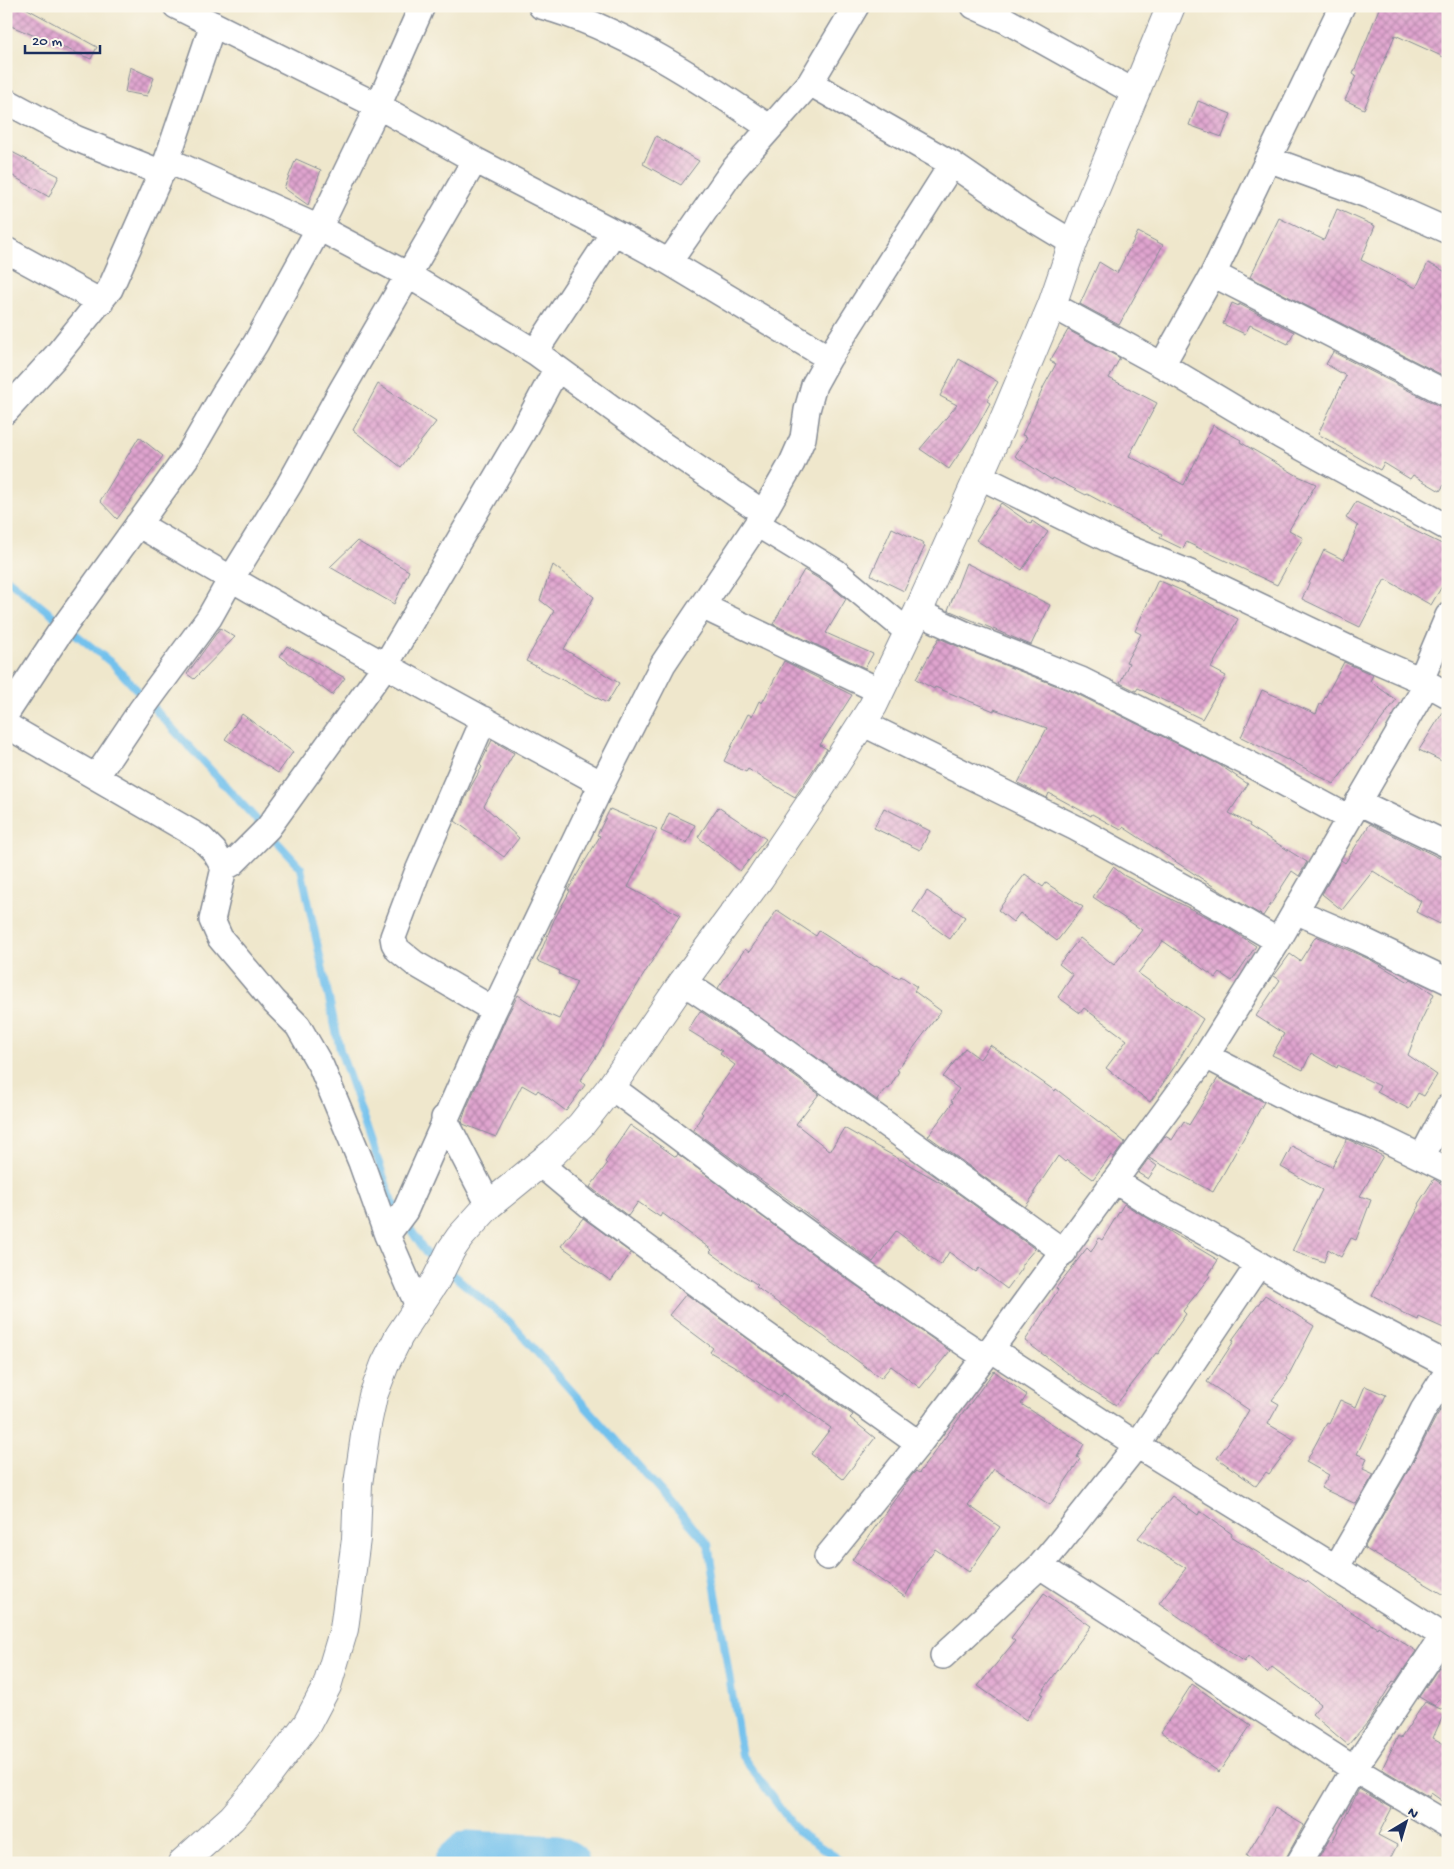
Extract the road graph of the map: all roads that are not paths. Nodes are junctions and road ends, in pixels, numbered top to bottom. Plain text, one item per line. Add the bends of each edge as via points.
1 (422, 6) edge
2 (541, 6) edge
3 (856, 6) edge
4 (974, 6) edge
5 (1171, 6) edge
6 (1342, 6) edge
7 (186, 8) edge
8 (213, 24) junction
9 (810, 82) junction
10 (1136, 93) junction
11 (6, 101) edge
12 (378, 106) junction
13 (770, 128) junction
14 (1268, 159) junction
15 (476, 160) junction
16 (952, 164) junction
17 (165, 166) junction
18 (318, 228) junction
19 (1448, 231) edge
20 (614, 232) junction
21 (1073, 243) junction
22 (6, 250) edge
23 (669, 262) junction
24 (1213, 274) junction
25 (408, 275) junction
26 (101, 302) junction
27 (1052, 305) junction
28 (535, 352) junction
29 (829, 358) junction
30 (1162, 365) junction
31 (557, 368) junction
32 (1448, 394) edge
33 (6, 411) edge
34 (979, 476) junction
35 (759, 518) junction
36 (138, 524) junction
37 (1448, 528) edge
38 (231, 579) junction
39 (702, 606) junction
40 (1448, 616) edge
41 (913, 622) junction
42 (384, 666) junction
43 (1432, 686) edge
44 (880, 692) junction
45 (6, 714) edge
46 (484, 719) junction
47 (862, 723) junction
48 (6, 725) edge
49 (96, 777) junction
50 (602, 784) junction
51 (1353, 810) junction
52 (1448, 845) edge
53 (224, 868) junction
54 (1296, 910) junction
55 (1278, 941) junction
56 (1448, 981) edge
57 (683, 982) junction
58 (494, 1010) junction
59 (1206, 1056) junction
60 (611, 1087) junction
61 (1448, 1107) edge
62 (444, 1118) junction
63 (1422, 1157) junction
64 (540, 1164) junction
65 (1448, 1170) edge
66 (1115, 1181) junction
67 (489, 1205) junction
68 (396, 1224) junction
69 (1064, 1252) junction
70 (1259, 1264) junction
71 (418, 1306) junction
72 (988, 1353) junction
73 (1448, 1365) edge
74 (1448, 1371) edge
75 (919, 1444) junction
76 (1137, 1445) junction
77 (827, 1557) dead end
78 (1040, 1566) junction
79 (1336, 1568) junction
80 (1446, 1637) edge
81 (944, 1656) dead end
82 (1354, 1769) junction
83 (1448, 1825) edge
84 (182, 1863) edge
85 (1299, 1863) edge

1 - 12 street
2 - 13 street via 590,23 639,47 711,87
3 - 9 street
4 - 10 street
5 - 10 street
6 - 14 street
7 - 8 street
8 - 12 street
8 - 17 street
9 - 13 street
9 - 16 street
10 - 21 street
11 - 17 street via 75,138
12 - 15 street
12 - 18 street
13 - 23 street via 733,170
14 - 19 street via 1367,195
14 - 24 street
15 - 20 street
15 - 25 street
16 - 21 street
16 - 29 street
17 - 18 street
17 - 26 street via 120,270
18 - 25 street
18 - 36 street via 256,343 189,454
20 - 23 street
20 - 28 street
21 - 27 street
22 - 26 street
23 - 29 street
24 - 30 street
24 - 32 street
25 - 28 street
25 - 38 street via 289,485
26 - 33 street
27 - 30 street
27 - 34 street
28 - 31 street
29 - 35 street via 814,385 803,438
30 - 37 street via 1281,436
31 - 35 street
31 - 42 street via 521,435
34 - 41 street
34 - 43 street via 1118,544 1190,573
35 - 39 street
35 - 41 street
36 - 38 street
36 - 45 street
38 - 42 street
38 - 49 street via 209,618
39 - 44 street
39 - 50 street via 664,664
40 - 43 street
41 - 44 street
41 - 51 street via 969,636 1081,680 1253,766
42 - 46 street
42 - 53 street via 263,834
43 - 51 street
44 - 47 street
46 - 50 street
46 - 58 street via 417,873 393,937 398,950 414,963
47 - 55 street via 1076,828
47 - 57 street via 760,878
48 - 49 street
49 - 53 street via 201,838
50 - 58 street
51 - 52 street
51 - 54 street
53 - 68 street via 212,920 220,938 303,1034 325,1075 361,1162
54 - 55 street
54 - 56 street
55 - 59 street
57 - 60 street
57 - 69 street
58 - 62 street
59 - 63 street via 1303,1106
59 - 66 street
60 - 64 street via 581,1125
60 - 72 street via 946,1332
61 - 63 street
62 - 67 street
62 - 68 street
63 - 65 street
64 - 67 street
64 - 75 street via 589,1205
66 - 69 street
66 - 70 street via 1153,1206
67 - 71 street via 450,1250 436,1280
68 - 71 street
69 - 72 street
70 - 73 street
70 - 76 street
71 - 84 street via 384,1364 373,1396 358,1484 356,1539 344,1629 327,1686 306,1724 263,1782 232,1818
72 - 75 street
72 - 76 street
74 - 79 street
75 - 77 street
76 - 78 street
76 - 79 street
78 - 81 street
78 - 82 street
79 - 80 street
80 - 82 street
82 - 83 street
82 - 85 street

